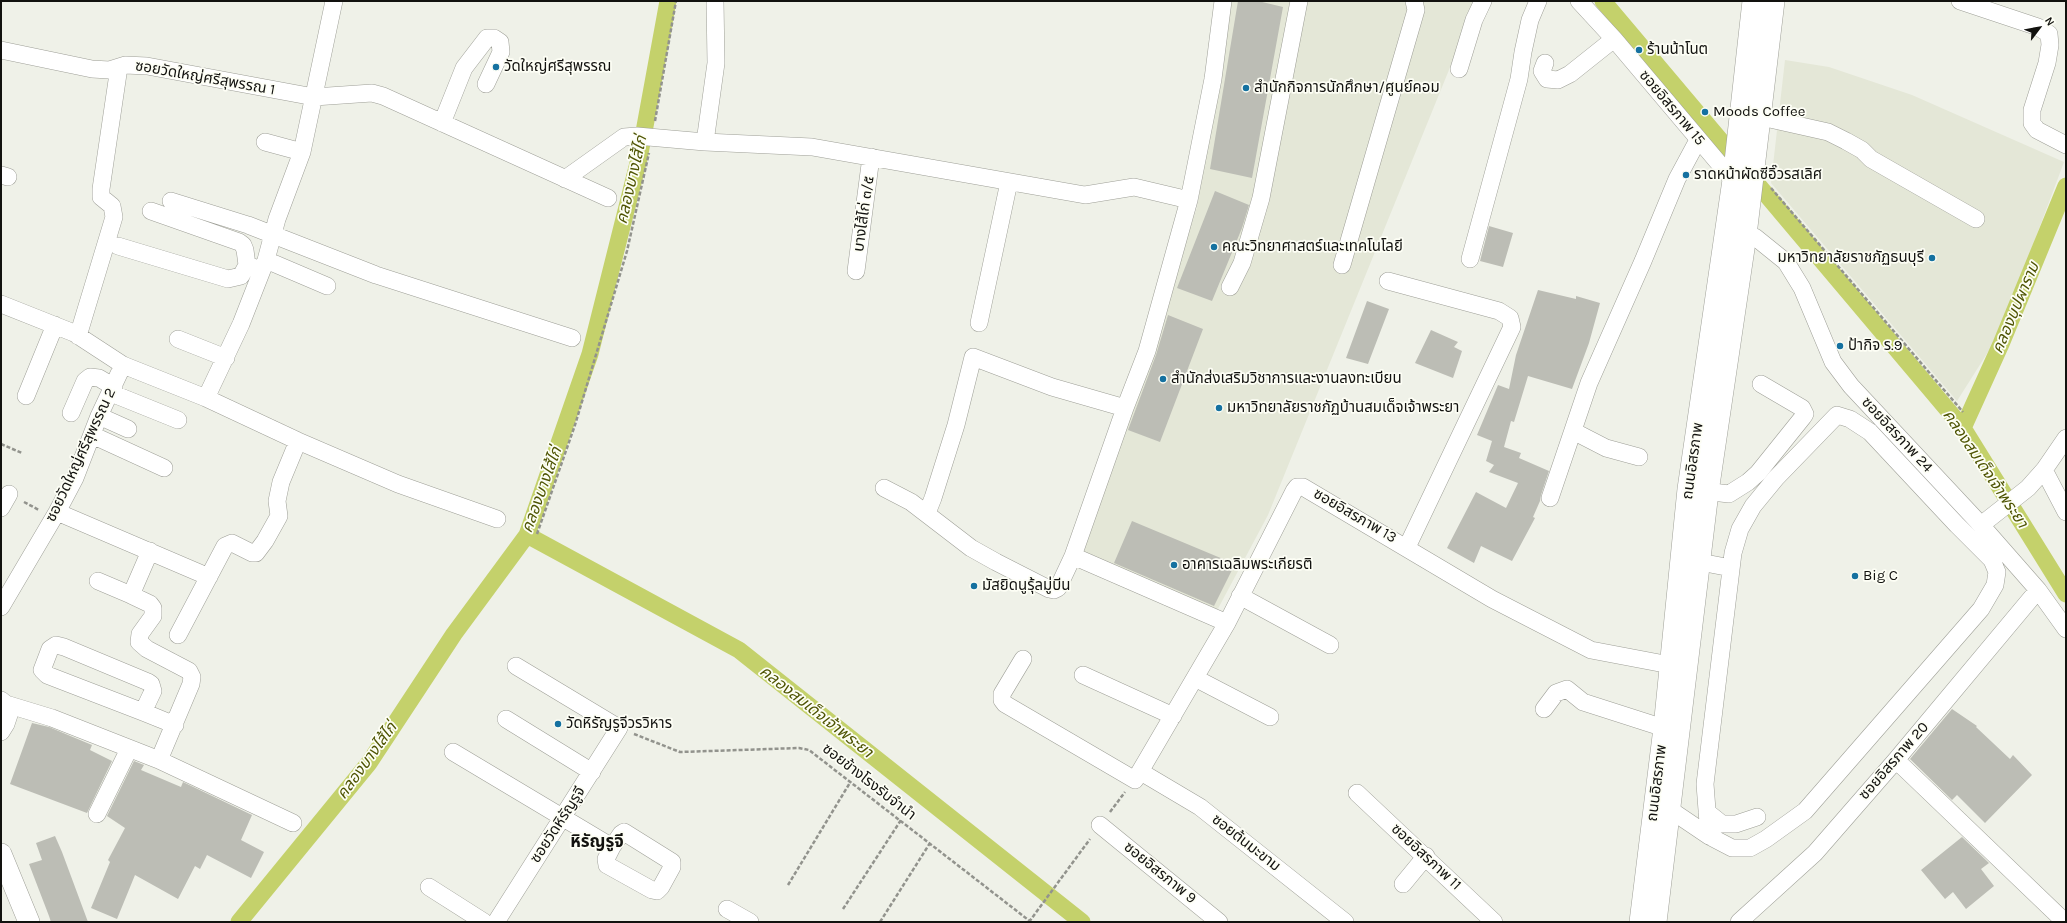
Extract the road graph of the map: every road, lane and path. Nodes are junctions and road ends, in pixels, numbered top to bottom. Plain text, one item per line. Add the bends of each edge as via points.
1 (334, 1) edge
2 (676, 1) edge
3 (715, 1) edge
4 (1223, 1) edge
5 (1299, 1) edge
6 (1414, 1) edge
7 (1483, 1) edge
8 (1538, 1) edge
9 (1753, 1) edge
10 (1774, 1) edge
11 (1960, 1) edge
12 (1587, 4) edge
13 (1614, 39) junction
14 (1, 50) edge
15 (1545, 63) dead end
16 (119, 67) junction
17 (1459, 69) dead end
18 (486, 84) dead end
19 (314, 97) junction
20 (1761, 117) junction
21 (442, 123) junction
22 (640, 137) junction
23 (1698, 140) junction
24 (265, 142) dead end
25 (705, 142) junction
26 (2066, 145) edge
27 (302, 152) junction
28 (871, 157) junction
29 (1746, 178) junction
30 (565, 179) junction
31 (1010, 182) junction
32 (608, 198) dead end
33 (1189, 200) junction
34 (171, 201) dead end
35 (151, 211) dead end
36 (1976, 219) dead end
37 (274, 235) junction
38 (1746, 235) junction
39 (118, 246) dead end
40 (1470, 259) dead end
41 (258, 265) junction
42 (1342, 265) dead end
43 (856, 271) dead end
44 (1388, 281) dead end
45 (327, 286) dead end
46 (1230, 287) dead end
47 (1, 304) edge
48 (979, 322) dead end
49 (55, 325) junction
50 (78, 336) junction
51 (572, 338) dead end
52 (178, 339) dead end
53 (226, 358) junction
54 (123, 365) junction
55 (1761, 384) dead end
56 (112, 390) junction
57 (26, 396) dead end
58 (206, 398) junction
59 (1125, 408) junction
60 (1963, 412) dead end
61 (71, 413) dead end
62 (100, 416) junction
63 (178, 420) dead end
64 (128, 429) dead end
65 (1573, 430) junction
66 (92, 435) junction
67 (2066, 438) edge
68 (298, 441) junction
69 (1, 444) edge
70 (22, 453) dead end
71 (1639, 457) dead end
72 (164, 468) dead end
73 (2044, 470) junction
74 (884, 488) dead end
75 (1688, 489) junction
76 (1708, 492) junction
77 (1550, 498) dead end
78 (5, 501) edge
79 (2066, 512) edge
80 (927, 513) junction
81 (55, 515) junction
82 (496, 519) dead end
83 (1981, 525) junction
84 (537, 534) dead end
85 (1407, 547) junction
86 (150, 551) junction
87 (1074, 556) junction
88 (1700, 562) junction
89 (1732, 568) junction
90 (209, 577) junction
91 (98, 581) dead end
92 (2038, 590) junction
93 (131, 595) junction
94 (1240, 596) junction
95 (1, 607) edge
96 (1227, 623) junction
97 (2066, 629) edge
98 (178, 635) dead end
99 (1330, 645) dead end
100 (1023, 659) dead end
101 (1670, 664) junction
102 (516, 666) dead end
103 (1083, 675) dead end
104 (1195, 678) junction
105 (4, 702) edge
106 (1544, 709) dead end
107 (143, 712) junction
108 (1173, 716) junction
109 (1270, 717) dead end
110 (506, 719) dead end
111 (174, 725) junction
112 (619, 728) junction
113 (1664, 728) junction
114 (1, 732) edge
115 (129, 749) junction
116 (453, 752) dead end
117 (159, 760) junction
118 (1896, 760) junction
119 (592, 772) junction
120 (1138, 776) junction
121 (851, 781) junction
122 (1357, 793) dead end
123 (1669, 809) junction
124 (1707, 812) junction
125 (97, 814) dead end
126 (1757, 817) dead end
127 (563, 818) junction
128 (901, 820) junction
129 (293, 823) dead end
130 (1100, 825) dead end
131 (1709, 836) junction
132 (930, 843) junction
133 (612, 847) dead end
134 (1, 854) edge
135 (1426, 856) junction
136 (1403, 884) dead end
137 (788, 885) dead end
138 (429, 887) dead end
139 (1053, 889) dead end
140 (727, 909) dead end
141 (843, 909) dead end
142 (29, 922) edge
143 (484, 922) edge
144 (496, 922) edge
145 (750, 922) edge
146 (880, 922) edge
147 (1030, 922) edge
148 (1219, 922) edge
149 (1345, 922) edge
150 (1494, 922) edge
151 (1640, 922) edge
152 (1656, 922) edge
153 (1738, 922) edge
154 (2065, 922) edge

1 - 19 street
2 - 22 path
3 - 25 street via 716,63
4 - 33 street via 1213,79
5 - 46 street via 1261,198 1242,263
6 - 42 street via 1416,10
7 - 17 street via 1474,20
8 - 40 street via 1530,20 1519,79
9 - 29 main road, ถนนอิสรภาพ via 1736,144
10 - 20 main road
11 - 26 street via 2038,27 2049,34 2047,63 2032,110 2032,123 2038,130
12 - 13 street, ซอยอิสรภาพ 15
13 - 15 street via 1570,74 1558,80 1547,79 1542,71
13 - 23 street, ซอยอิสรภาพ 15
14 - 16 street, ซอยวัดใหญ่ศรีสุพรรณ 1 via 92,69 109,70
16 - 19 street, ซอยวัดใหญ่ศรีสุพรรณ 1 via 147,66
16 - 50 street via 101,189 101,197 112,206 114,217
18 - 21 street via 501,52 500,42 494,38 487,38 464,68
19 - 21 street, ซอยวัดใหญ่ศรีสุพรรณ 1 via 377,94
19 - 27 street
20 - 29 main road via 1754,160
20 - 36 street via 1828,132
21 - 30 street, ซอยวัดใหญ่ศรีสุพรรณ 1
22 - 25 street
22 - 30 street
22 - 84 path via 627,251 576,425
23 - 29 street, ซอยอิสรภาพ 15
23 - 65 street via 1677,179 1589,383
24 - 27 street
25 - 28 street via 812,147
27 - 37 street
28 - 31 street
28 - 43 street, บางไส้ไก่ ๓/๕
29 - 38 main road
29 - 60 path
29 - 75 main road, ถนนอิสรภาพ
30 - 32 street, ซอยวัดใหญ่ศรีสุพรรณ 1
31 - 33 street via 1085,195 1134,187
31 - 48 street
33 - 59 street via 1147,352
34 - 37 street
35 - 41 street via 239,242
37 - 41 street
37 - 51 street via 376,275
38 - 76 main road
38 - 83 street, ซอยอิสรภาพ 24 via 1755,237 1786,262 1802,288 1833,362 1851,386
39 - 41 street via 228,279 241,276
41 - 45 street
41 - 53 street via 241,324
44 - 85 street via 1499,312 1510,318 1512,327
47 - 49 street
49 - 50 street
49 - 57 street
50 - 54 street
52 - 53 street
53 - 58 street
54 - 56 street, ซอยวัดใหญ่ศรีสุพรรณ 2
54 - 58 street
55 - 76 street via 1802,408 1805,414 1748,482 1729,494
56 - 61 street via 99,378 90,377 85,381
56 - 62 street, ซอยวัดใหญ่ศรีสุพรรณ 2
56 - 63 street
58 - 68 street
59 - 80 street via 1052,387 973,357 956,425
59 - 87 street
62 - 64 street
62 - 66 street, ซอยวัดใหญ่ศรีสุพรรณ 2
65 - 71 street via 1606,448
65 - 77 street
66 - 72 street
66 - 81 street, ซอยวัดใหญ่ศรีสุพรรณ 2
67 - 73 street
68 - 82 street via 398,484
68 - 90 street via 281,482 279,516 265,541 256,553 232,543 225,546
69 - 70 path
73 - 79 street
73 - 83 street via 2028,488
74 - 80 street
75 - 76 street
75 - 101 main road, ถนนอิสรภาพ
76 - 88 main road
78 - 81 path
80 - 87 street via 971,548 1049,589 1058,588
81 - 86 street
81 - 95 street, ซอยวัดใหญ่ศรีสุพรรณ 2
83 - 92 street, ซอยอิสรภาพ 24
85 - 94 street, ซอยอิสรภาพ 13 via 1303,487 1297,487
85 - 101 street, ซอยอิสรภาพ 13 via 1492,599 1591,650
86 - 90 street
86 - 93 street
87 - 96 street
88 - 89 street
88 - 123 main road
89 - 124 street via 1705,784
89 - 131 street via 1740,530 1754,506 1776,478 1837,415 1850,419 1870,432 1992,560 1997,572 1995,585 1981,608 1804,811 1750,848 1732,848
90 - 98 street
91 - 93 street
92 - 97 street, ซอยอิสรภาพ 24
92 - 118 street, ซอยอิสรภาพ 20
93 - 111 street via 153,608 152,616 140,634 139,642 147,649 189,671 192,677
94 - 96 street, ซอยอิสรภาพ 13
94 - 99 street
96 - 104 street, ซอยอิสรภาพ 13
100 - 120 street, ซอยต้นมะขาม via 1002,694 1005,704
101 - 113 main road, ถนนอิสรภาพ
102 - 112 street
103 - 108 street
104 - 108 street, ซอยอิสรภาพ 13
104 - 109 street
105 - 114 street via 9,715
105 - 115 street
106 - 113 street via 1556,694 1567,689 1582,702
107 - 107 street via 152,691 151,684 64,647 56,645 50,649 42,670 46,675
107 - 111 street
108 - 120 street, ซอยอิสรภาพ 13
110 - 119 street
111 - 117 street
112 - 119 street, ซอยวัดหิรัญรูจี
112 - 121 path, ซอยข้างโรงรับจำนำ via 680,752 799,748 809,750
113 - 151 main road, ถนนอิสรภาพ
115 - 117 street
115 - 125 street
116 - 127 street
117 - 129 street
118 - 153 street, ซอยอิสรภาพ 20 via 1814,853
118 - 154 street
119 - 127 street, ซอยวัดหิรัญรูจี
120 - 149 street, ซอยต้นมะขาม via 1200,807
121 - 128 path, ซอยข้างโรงรับจำนำ
121 - 137 path
122 - 135 street, ซอยอิสรภาพ 11
123 - 131 street
123 - 152 main road
124 - 126 street via 1722,824 1736,824
124 - 131 street
127 - 133 street
127 - 144 street, ซอยวัดหิรัญรูจี
128 - 132 path, ซอยข้างโรงรับจำนำ
128 - 141 path
130 - 148 street, ซอยอิสรภาพ 9
132 - 146 path
132 - 147 path, ซอยข้างโรงรับจำนำ
134 - 142 main road
135 - 136 street
135 - 150 street, ซอยอิสรภาพ 11
138 - 143 street
139 - 147 path
140 - 145 street

